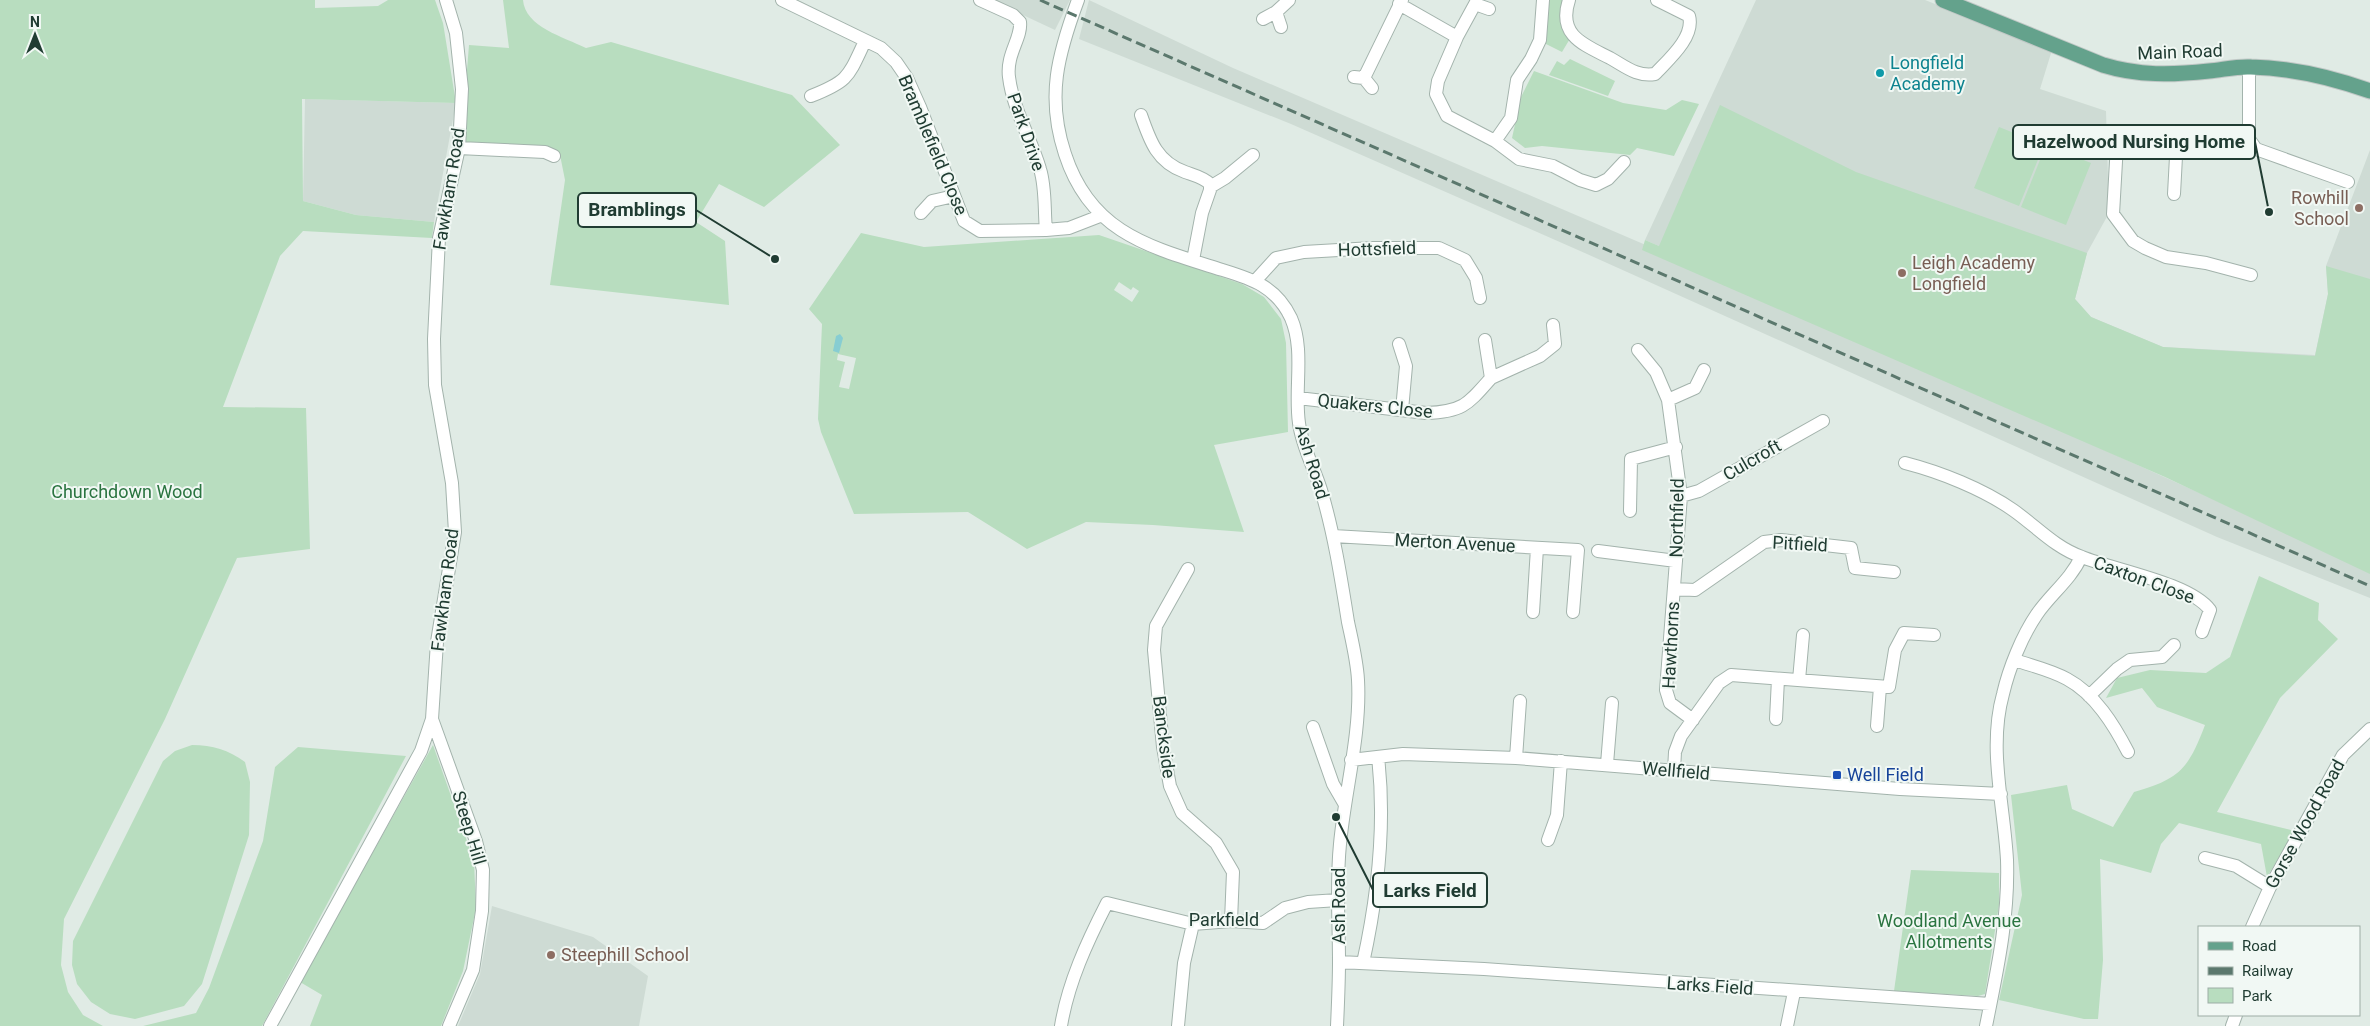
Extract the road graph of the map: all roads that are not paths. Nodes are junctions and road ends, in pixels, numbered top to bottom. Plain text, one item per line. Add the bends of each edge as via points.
1 (446, 0) edge
2 (782, 0) edge
3 (980, 0) edge
4 (1078, 0) edge
5 (1289, 0) edge
6 (1543, 0) edge
7 (1569, 0) edge
8 (1657, 0) edge
9 (1942, 0) edge
10 (1401, 2) edge
11 (1489, 9) dead end
12 (1276, 12) junction
13 (1263, 19) dead end
14 (1281, 27) dead end
15 (1457, 37) junction
16 (865, 41) junction
17 (2249, 67) junction
18 (1372, 88) dead end
19 (2370, 91) edge
20 (811, 96) dead end
21 (1147, 120) dead end
22 (2177, 138) junction
23 (2249, 139) junction
24 (1495, 141) junction
25 (459, 148) junction
26 (1253, 155) dead end
27 (554, 156) dead end
28 (1624, 162) dead end
29 (2348, 182) dead end
30 (1210, 187) junction
31 (2174, 194) dead end
32 (954, 196) junction
33 (921, 213) dead end
34 (1100, 216) junction
35 (1046, 230) junction
36 (1193, 260) junction
37 (2252, 275) dead end
38 (1256, 280) junction
39 (1480, 298) dead end
40 (1553, 325) dead end
41 (1486, 340) dead end
42 (1399, 344) dead end
43 (1638, 350) dead end
44 (1704, 370) dead end
45 (1491, 378) junction
46 (1298, 398) junction
47 (1668, 400) junction
48 (1402, 410) junction
49 (1822, 421) dead end
50 (1676, 447) junction
51 (1905, 463) dead end
52 (1681, 496) junction
53 (1630, 511) dead end
54 (1333, 536) junction
55 (1537, 548) junction
56 (1598, 551) dead end
57 (2081, 557) junction
58 (1676, 561) junction
59 (1188, 569) dead end
60 (1894, 572) dead end
61 (1674, 588) junction
62 (1533, 612) dead end
63 (1573, 612) dead end
64 (2202, 632) dead end
65 (1934, 635) dead end
66 (1803, 636) dead end
67 (2174, 645) dead end
68 (2015, 660) junction
69 (1778, 679) junction
70 (1800, 680) junction
71 (1880, 686) junction
72 (2089, 696) junction
73 (1520, 701) dead end
74 (1612, 703) dead end
75 (432, 719) junction
76 (1776, 719) dead end
77 (1693, 720) junction
78 (1877, 726) dead end
79 (1313, 727) dead end
80 (2370, 729) edge
81 (2128, 752) dead end
82 (1378, 757) junction
83 (1516, 758) junction
84 (1351, 760) junction
85 (1561, 761) junction
86 (1607, 764) junction
87 (1674, 771) junction
88 (2000, 794) junction
89 (1344, 803) junction
90 (1548, 840) dead end
91 (2205, 858) dead end
92 (2270, 887) junction
93 (1338, 900) junction
94 (1231, 921) junction
95 (1193, 924) junction
96 (2252, 926) edge
97 (1339, 962) junction
98 (1363, 963) junction
99 (1794, 992) junction
100 (1990, 1004) junction
101 (270, 1026) edge
102 (449, 1026) edge
103 (1061, 1026) edge
104 (1178, 1026) edge
105 (1337, 1026) edge
106 (1788, 1026) edge
107 (1986, 1026) edge

1 - 25 street, Fawkham Road via 456,33 462,90
2 - 16 street, Bramblefield Close
3 - 35 street, Park Drive via 1013,15 1020,22 1010,56 1009,77 1017,109 1041,172
4 - 34 street, Ash Road via 1059,58 1054,113 1068,166
5 - 12 street
6 - 24 street via 1540,40 1517,80 1511,118
7 - 8 street via 1567,19 1576,39 1585,47 1643,76 1655,74 1688,34 1691,24 1689,16
9 - 17 main road, Main Road via 2127,72 2184,74
10 - 15 street
10 - 18 street via 1359,78
11 - 15 street via 1475,4
12 - 13 street
12 - 14 street
15 - 24 street via 1438,81 1436,94 1440,106 1447,116
16 - 20 street via 849,75 836,86
16 - 32 street, Bramblefield Close via 881,48 907,78
17 - 19 main road, Main Road via 2307,72
17 - 23 street
21 - 30 street via 1153,147 1163,160 1205,179
22 - 23 street
22 - 31 street
22 - 37 street via 2125,139 2117,144 2113,214 2133,241 2145,248 2166,257
23 - 29 street via 2256,149
24 - 28 street via 1519,159 1552,166 1596,185 1608,179
25 - 27 street via 545,152
25 - 75 street, Fawkham Road via 440,230 438,253 435,385 452,483 455,532 437,642
26 - 30 street
30 - 36 street
32 - 33 street via 932,201
32 - 35 street, Bramblefield Close via 964,221 980,231
34 - 35 street, Bramblefield Close via 1069,228
34 - 36 street, Ash Road via 1121,232
36 - 38 street, Ash Road
38 - 39 street, Hottsfield via 1276,258 1304,252 1439,248 1465,260 1476,278
38 - 46 street, Ash Road via 1278,298 1291,319 1297,346
40 - 45 street via 1555,344 1540,356
41 - 45 street
42 - 48 street via 1406,366
43 - 47 street, Northfield via 1656,372
44 - 47 street via 1695,388
45 - 48 street, Quakers Close via 1467,405 1446,412
46 - 48 street, Quakers Close
46 - 54 street, Ash Road via 1298,422 1304,447 1321,489
47 - 50 street, Northfield
49 - 52 street, Culcroft via 1699,490
50 - 52 street, Northfield
50 - 53 street via 1631,459
51 - 57 street, Caxton Close via 1951,476 2012,509 2057,546
52 - 58 street, Northfield
54 - 55 street, Merton Avenue
54 - 84 street, Ash Road via 1358,680
55 - 62 street
55 - 63 street, Merton Avenue via 1578,550
56 - 58 street
57 - 64 street, Caxton Close via 2143,575 2204,602 2210,610
57 - 68 street, Caxton Close via 2076,569 2037,614
58 - 61 street, Northfield
59 - 94 street, Banckside via 1156,626 1154,650 1163,747 1170,786 1182,813 1216,843 1233,872
60 - 61 street, Pitfield via 1855,568 1851,548 1781,540 1764,542 1695,590
61 - 77 street, Hawthorns via 1666,690 1670,703
65 - 71 street via 1904,633 1895,650 1889,687
66 - 70 street
67 - 72 street via 2162,656 2130,660
68 - 72 street via 2068,679
68 - 88 street, Caxton Close via 2003,694 1996,736
69 - 70 street
69 - 76 street
69 - 77 street via 1731,675 1719,683
70 - 71 street
71 - 78 street
72 - 81 street via 2114,725
73 - 83 street
74 - 86 street
75 - 101 street, Fawkham Road via 421,751
75 - 102 street, Steep Hill via 476,841 483,870 482,911 473,970
77 - 87 street via 1680,736
79 - 89 street via 1333,784
80 - 92 street, Gorse Wood Road via 2343,754
82 - 83 street, Wellfield via 1403,754
82 - 84 street, Wellfield
82 - 98 street via 1383,797 1382,830 1375,900
83 - 85 street, Wellfield
84 - 89 street, Ash Road
85 - 86 street, Wellfield
85 - 90 street via 1557,814
86 - 87 street, Wellfield
87 - 88 street, Wellfield
88 - 100 street, Caxton Close via 2007,860 2007,903
89 - 93 street, Ash Road
91 - 92 street via 2236,866
92 - 96 street, Gorse Wood Road
93 - 94 street, Parkfield via 1285,908 1263,923
93 - 97 street, Ash Road
94 - 95 street, Parkfield
95 - 103 street, Parkfield via 1107,903 1086,945
95 - 104 street via 1184,963
97 - 98 street, Larks Field
97 - 105 street, Ash Road
98 - 99 street, Larks Field
99 - 100 street, Larks Field
99 - 106 street
100 - 107 street, Caxton Close

